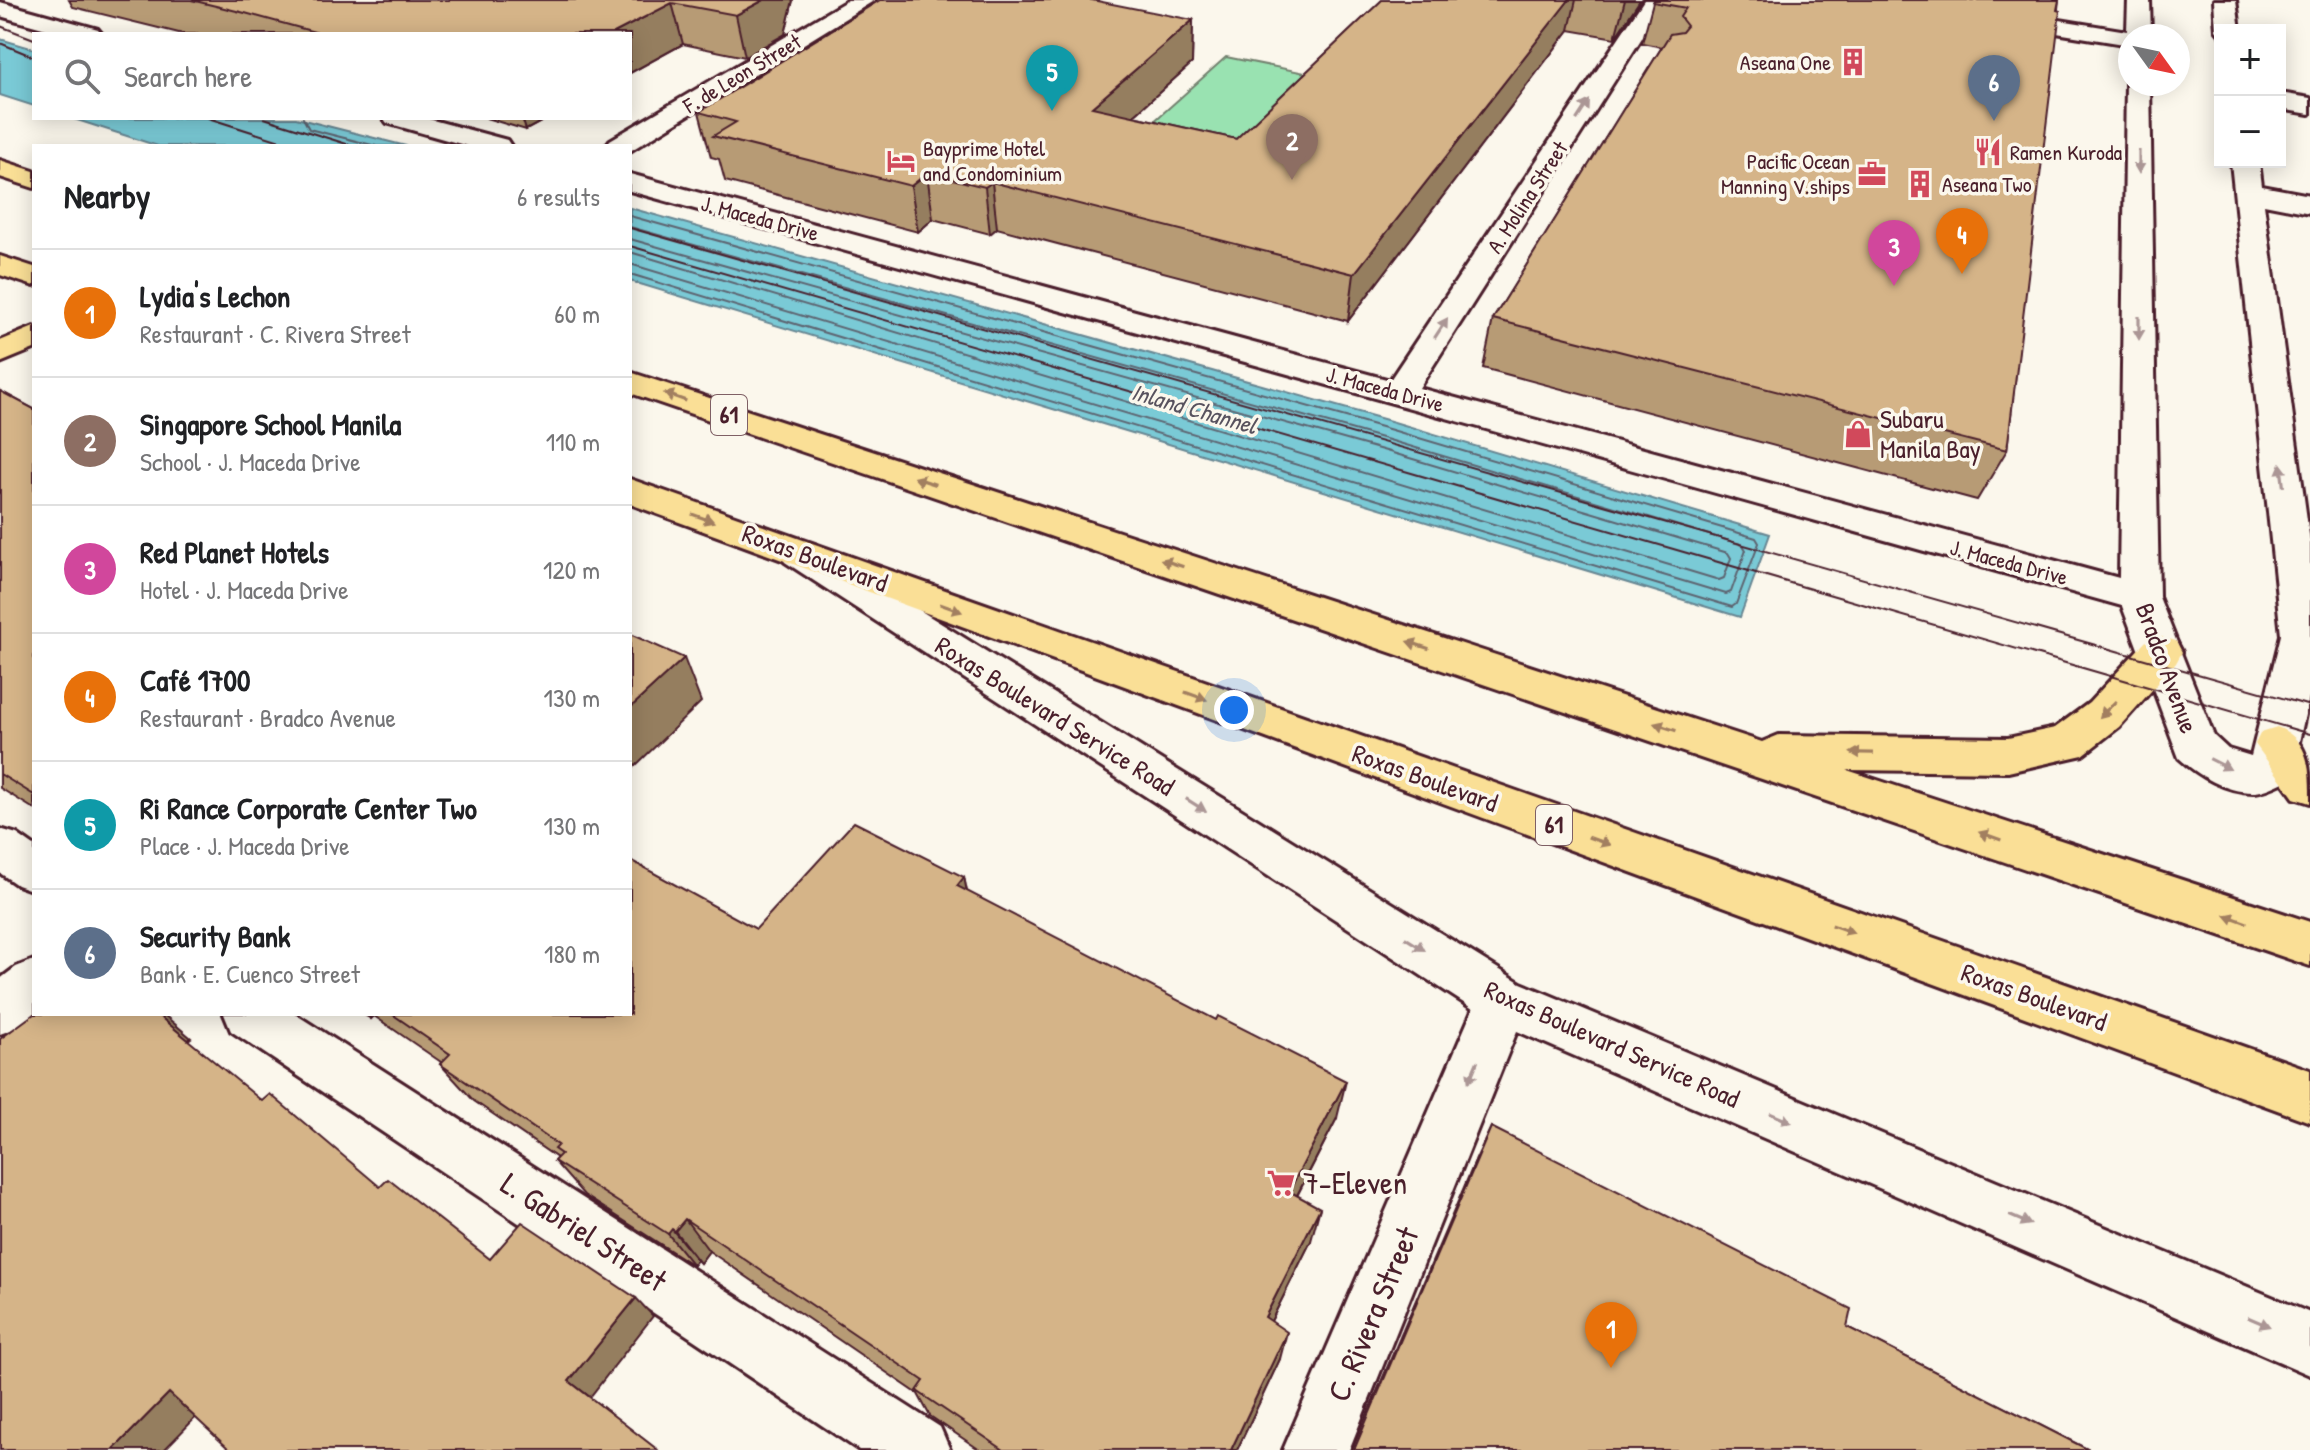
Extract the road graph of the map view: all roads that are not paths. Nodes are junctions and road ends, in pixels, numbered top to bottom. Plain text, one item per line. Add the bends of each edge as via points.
1 (58, 0) edge
2 (864, 0) edge
3 (1655, 0) edge
4 (1896, 0) edge
5 (2139, 0) edge
6 (2225, 0) edge
7 (9, 12) edge
8 (2139, 24) edge
9 (2227, 24) edge
10 (83, 32) edge
11 (2118, 36) edge
12 (1617, 59) junction
13 (1645, 64) dead end
14 (2138, 96) edge
15 (2286, 102) edge
16 (2310, 106) edge
17 (403, 120) edge
18 (491, 144) edge
19 (622, 144) edge
20 (0, 168) edge
21 (2246, 177) edge
22 (32, 179) edge
23 (632, 183) edge
24 (2310, 204) edge
25 (0, 265) edge
26 (32, 276) edge
27 (32, 338) edge
28 (0, 353) edge
29 (632, 383) edge
30 (1398, 393) junction
31 (632, 492) edge
32 (799, 553) junction
33 (2139, 597) junction
34 (2306, 637) edge
35 (2161, 652) junction
36 (2277, 744) junction
37 (1739, 752) junction
38 (2310, 785) edge
39 (0, 848) edge
40 (32, 870) edge
41 (2310, 944) edge
42 (32, 985) edge
43 (1503, 1000) junction
44 (0, 1010) edge
45 (253, 1016) edge
46 (2310, 1096) edge
47 (2310, 1344) edge
48 (917, 1450) edge
49 (1316, 1450) edge

1 - 7 street
2 - 19 street, F. de Leon Street
3 - 12 street, A. Molina Street
4 - 11 street
5 - 8 street
6 - 9 street
7 - 10 street
12 - 13 street
30 -> 12 street, A. Molina Street
14 -> 33 street, Bradco Avenue
15 - 16 street
17 - 18 street
20 - 22 main road
21 - 24 street
34 -> 21 street, Bradco Avenue
23 - 30 street, J. Maceda Drive
25 - 26 main road
27 - 28 main road
37 -> 29 main road, 61
30 - 33 street, J. Maceda Drive
31 -> 32 main road, Roxas Boulevard / 61
32 -> 43 street, Roxas Boulevard Service Road
32 -> 46 main road, Roxas Boulevard / 61
33 - 35 street, Bradco Avenue
34 - 36 street, Bradco Avenue
35 -> 36 street, Bradco Avenue via 2202,753 2224,767 2256,774 2270,769
35 -> 37 main road via 2104,715 2067,743 2008,755
36 - 38 main road
41 -> 37 main road, 61
39 - 40 street
42 - 44 street
43 -> 47 street, Roxas Boulevard Service Road
43 -> 49 street, C. Rivera Street
45 - 48 street, L. Gabriel Street

